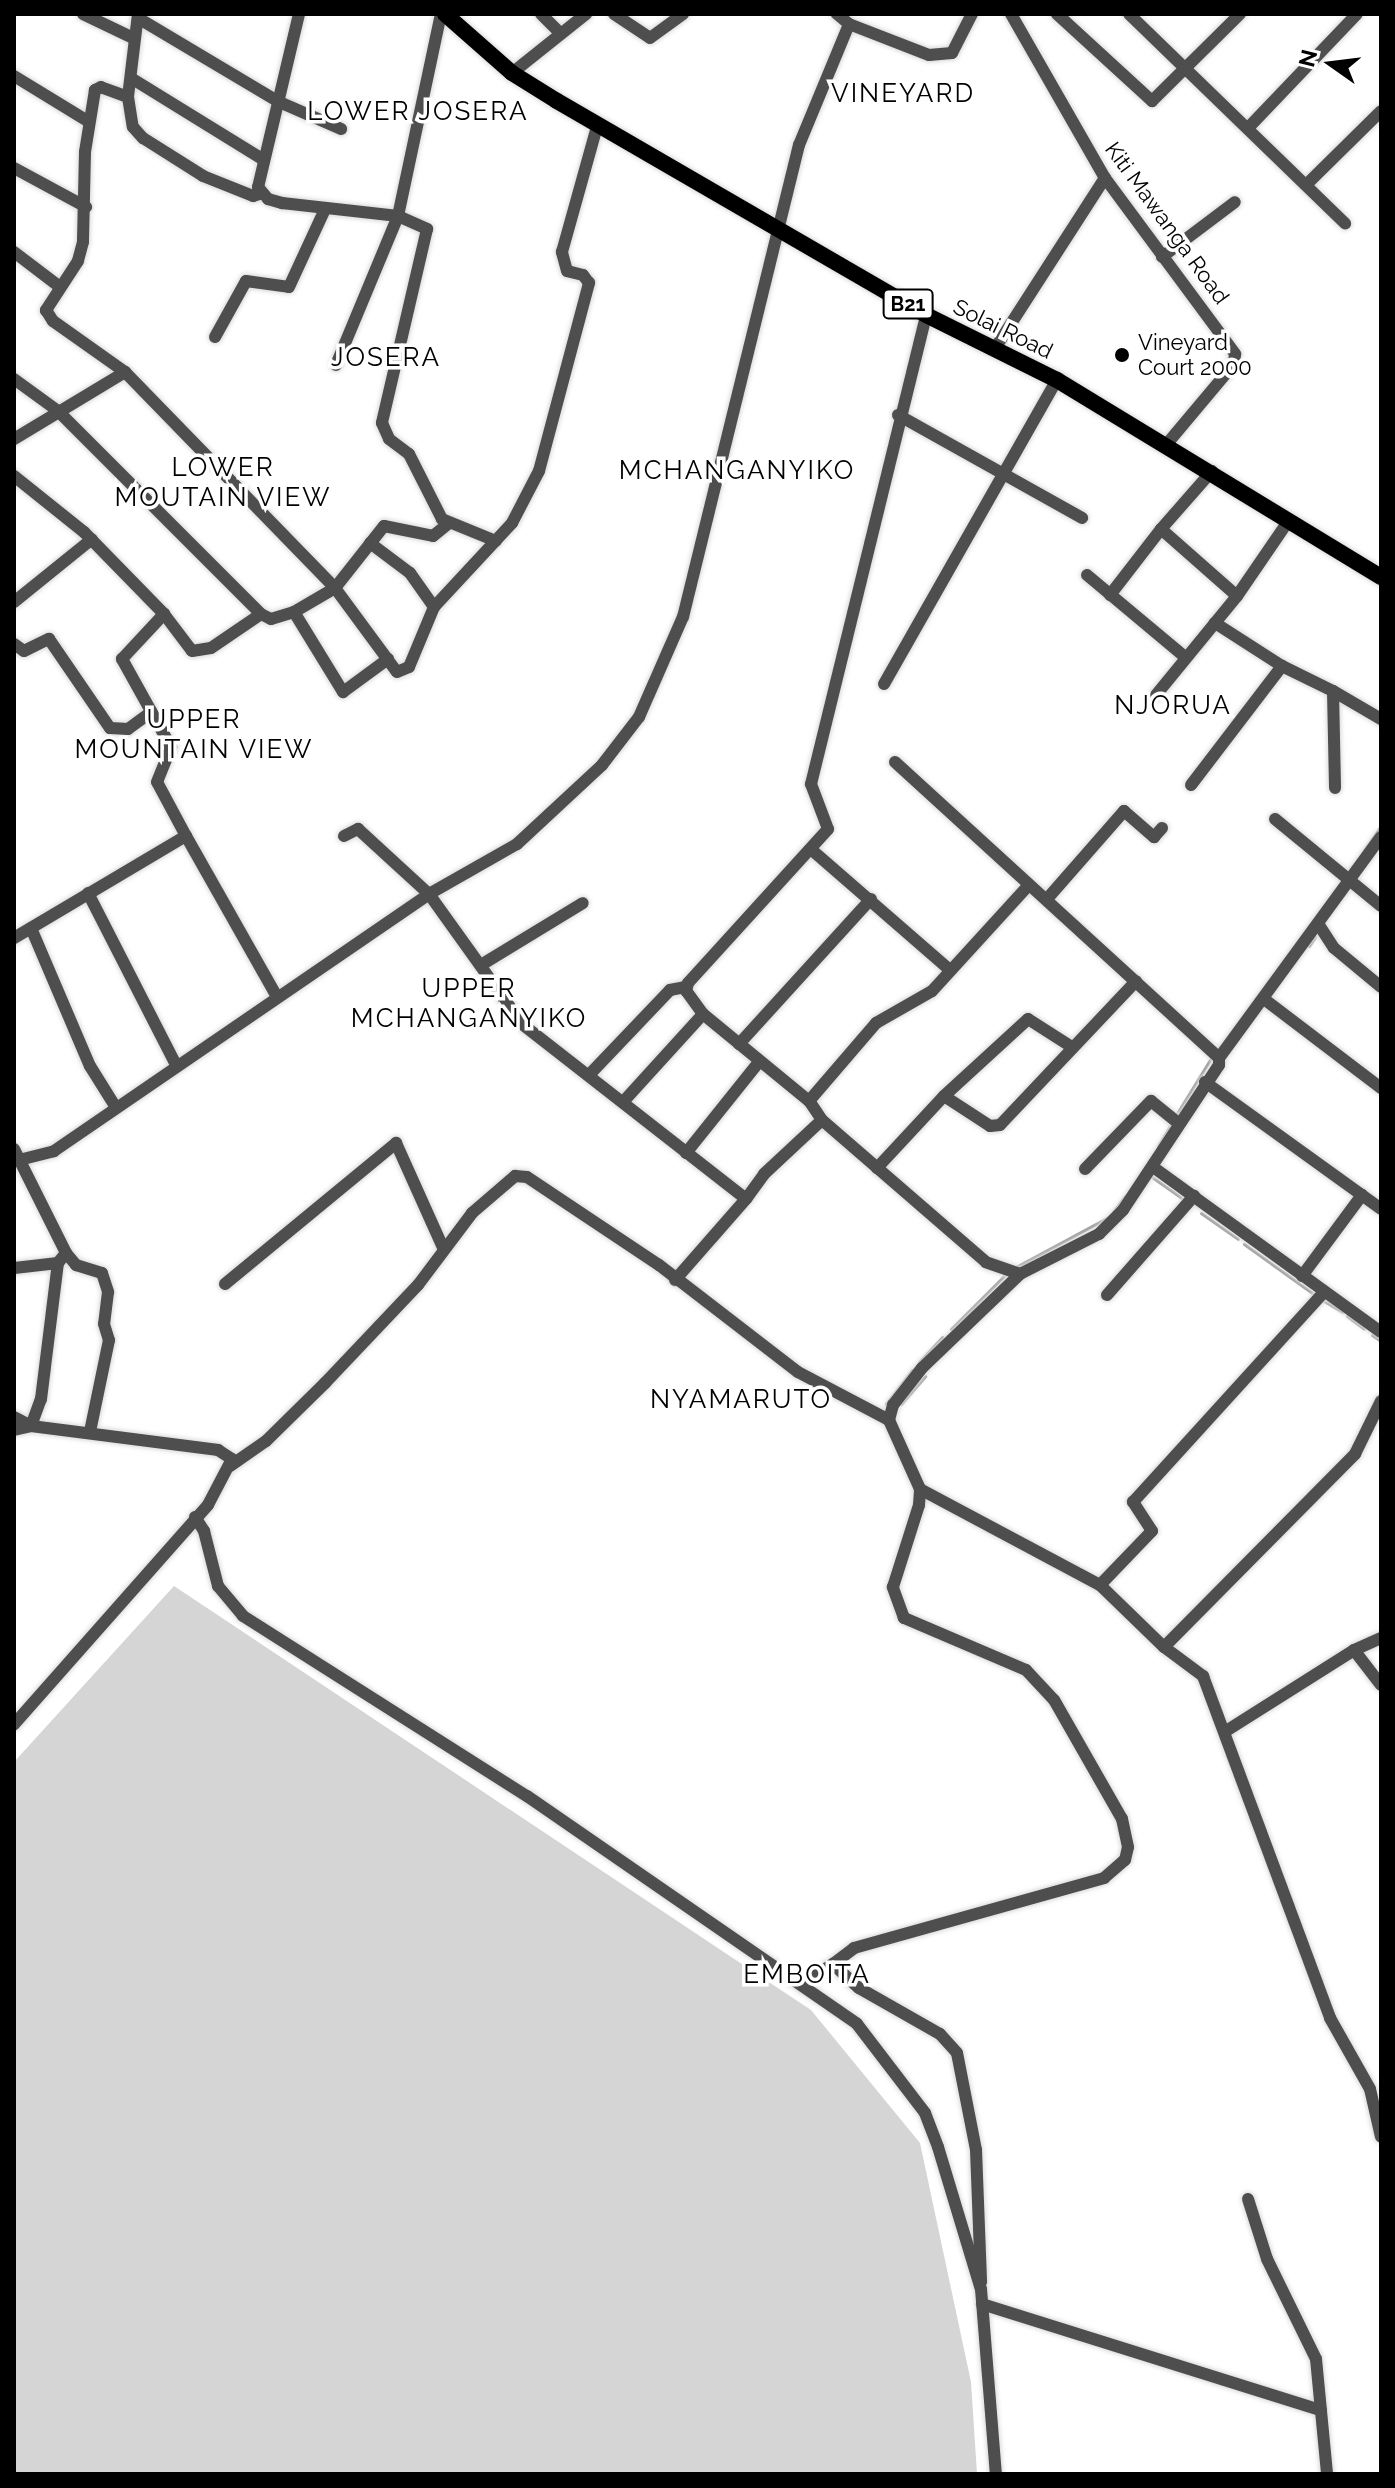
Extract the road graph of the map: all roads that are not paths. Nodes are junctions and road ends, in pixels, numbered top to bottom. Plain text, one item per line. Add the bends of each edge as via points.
1 (83, 14) edge
2 (299, 14) edge
3 (443, 14) edge
4 (541, 14) edge
5 (586, 14) edge
6 (614, 14) edge
7 (683, 14) edge
8 (837, 14) edge
9 (972, 14) edge
10 (1011, 14) edge
11 (1057, 14) edge
12 (1129, 14) edge
13 (1240, 14) edge
14 (1357, 14) edge
15 (138, 16) edge
16 (849, 24) junction
17 (561, 34) junction
18 (133, 38) junction
19 (1186, 71) junction
20 (512, 73) junction
21 (14, 76) edge
22 (131, 78) junction
23 (128, 97) junction
24 (277, 101) junction
25 (1381, 111) edge
26 (89, 122) junction
27 (598, 123) junction
28 (1249, 127) junction
29 (341, 129) dead end
30 (264, 160) junction
31 (14, 168) edge
32 (1105, 178) junction
33 (1306, 185) junction
34 (262, 193) junction
35 (1235, 202) dead end
36 (86, 207) junction
37 (325, 209) junction
38 (398, 216) junction
39 (1345, 223) dead end
40 (782, 231) junction
41 (14, 252) edge
42 (1162, 257) junction
43 (60, 287) junction
44 (926, 315) junction
45 (215, 337) dead end
46 (994, 350) junction
47 (336, 365) dead end
48 (125, 372) junction
49 (14, 379) edge
50 (1057, 380) junction
51 (58, 411) junction
52 (898, 415) junction
53 (14, 439) edge
54 (1166, 445) junction
55 (1212, 471) junction
56 (1002, 473) junction
57 (15, 479) edge
58 (1082, 518) dead end
59 (1287, 523) junction
60 (448, 524) junction
61 (1161, 529) junction
62 (92, 539) junction
63 (496, 541) junction
64 (370, 543) junction
65 (1087, 575) dead end
66 (1381, 577) edge
67 (335, 588) junction
68 (1110, 595) junction
69 (1237, 596) junction
70 (14, 602) edge
71 (434, 607) junction
72 (294, 612) junction
73 (164, 614) junction
74 (261, 614) junction
75 (1215, 623) junction
76 (14, 644) edge
77 (1185, 657) junction
78 (388, 659) junction
79 (1282, 666) junction
80 (884, 684) dead end
81 (1333, 691) junction
82 (1156, 695) dead end
83 (151, 712) junction
84 (1381, 719) edge
85 (895, 762) dead end
86 (1191, 785) dead end
87 (1335, 788) dead end
88 (1275, 819) dead end
89 (1162, 828) dead end
90 (186, 836) junction
91 (344, 836) dead end
92 (1381, 837) edge
93 (813, 851) junction
94 (1350, 881) junction
95 (1028, 886) junction
96 (88, 893) junction
97 (429, 894) junction
98 (871, 899) junction
99 (1047, 899) junction
100 (583, 903) dead end
101 (1381, 906) edge
102 (1319, 925) junction
103 (31, 928) junction
104 (14, 938) edge
105 (481, 965) junction
106 (950, 970) junction
107 (1136, 981) junction
108 (686, 987) junction
109 (1381, 987) edge
110 (277, 997) junction
111 (1264, 999) junction
112 (703, 1014) junction
113 (739, 1044) junction
114 (1072, 1047) junction
115 (1219, 1058) junction
116 (758, 1063) junction
117 (176, 1065) junction
118 (589, 1075) junction
119 (1205, 1082) junction
120 (1381, 1088) edge
121 (944, 1096) junction
122 (809, 1101) junction
123 (623, 1102) junction
124 (115, 1106) junction
125 (822, 1120) junction
126 (1178, 1123) junction
127 (686, 1153) junction
128 (17, 1154) edge
129 (1153, 1167) junction
130 (877, 1168) junction
131 (1085, 1169) dead end
132 (1362, 1195) junction
133 (1194, 1196) junction
134 (746, 1199) junction
135 (1381, 1209) edge
136 (444, 1250) junction
137 (62, 1258) junction
138 (14, 1268) edge
139 (1020, 1274) junction
140 (1302, 1276) junction
141 (675, 1280) junction
142 (225, 1284) dead end
143 (1324, 1292) junction
144 (1107, 1295) dead end
145 (1381, 1332) edge
146 (1381, 1401) edge
147 (14, 1417) edge
148 (889, 1420) junction
149 (31, 1426) junction
150 (14, 1430) edge
151 (90, 1432) junction
152 (230, 1466) junction
153 (920, 1489) junction
154 (195, 1517) junction
155 (1100, 1585) junction
156 (1381, 1638) edge
157 (1164, 1647) junction
158 (1354, 1650) junction
159 (1381, 1685) edge
160 (14, 1724) edge
161 (1226, 1731) junction
162 (833, 1964) junction
163 (803, 1984) junction
164 (1381, 2137) edge
165 (1248, 2199) dead end
166 (981, 2289) junction
167 (982, 2304) junction
168 (1321, 2410) junction
169 (996, 2474) edge
170 (1327, 2474) edge

1 - 18 street
2 - 24 street
3 - 20 highway, Solai Road / B21
3 - 38 street
4 - 17 street
5 - 17 street
6 - 7 street via 650,38
8 - 16 street
9 - 16 street via 952,53 929,55
10 - 32 street, Kiti Mawanga Road
11 - 19 street via 1147,100 1157,98
12 - 19 street
13 - 19 street
14 - 28 street
15 - 18 street
15 - 24 street
16 - 40 street via 799,145
17 - 20 street
18 - 22 street
19 - 28 street
20 - 27 highway, Solai Road / B21
21 - 26 street
22 - 23 street
22 - 30 street
23 - 26 street via 98,87
23 - 34 street via 133,127 143,138 203,176 253,196
24 - 29 street
24 - 30 street
25 - 33 street
26 - 36 street
27 - 40 highway, Solai Road / B21
27 - 63 street via 562,252 567,271 589,283 539,471 520,511
28 - 33 street
30 - 34 street
31 - 36 street
32 - 42 street, Kiti Mawanga Road
32 - 46 street
33 - 39 street
34 - 37 street via 282,203
35 - 42 street
36 - 43 street via 78,261
37 - 38 street
37 - 45 street via 289,287 246,281
38 - 47 street
38 - 60 street via 429,233 382,423 389,439 409,454
40 - 44 highway, Solai Road / B21
40 - 97 street via 683,617 639,717 602,765 517,844
41 - 43 street
42 - 54 street, Kiti Mawanga Road via 1235,354 1234,364
43 - 48 street via 46,310 53,321
44 - 46 highway, Solai Road / B21
44 - 52 street
46 - 50 highway, Solai Road / B21
48 - 51 street
48 - 67 street
49 - 51 street
50 - 54 highway, Solai Road / B21
50 - 56 street
51 - 53 street
51 - 74 street
52 - 56 street
52 - 93 street via 811,784 829,825
54 - 55 highway, Solai Road / B21
55 - 59 highway, Solai Road / B21
55 - 61 street
56 - 58 street
56 - 80 street
57 - 62 street
59 - 66 highway, Solai Road / B21
59 - 69 street
60 - 63 street
60 - 64 street via 433,536 384,526
61 - 68 street
61 - 69 street
62 - 70 street
62 - 73 street
63 - 71 street
64 - 67 street
64 - 71 street via 410,573
65 - 68 street
67 - 72 street
67 - 78 street
68 - 77 street
69 - 75 street
71 - 78 street via 409,667 397,672
72 - 74 street via 276,619
72 - 78 street via 343,692
73 - 74 street via 192,651 211,648
73 - 83 street via 122,659
75 - 77 street
75 - 79 street
76 - 83 street via 24,651 49,639 110,728 128,729
77 - 82 street
79 - 81 street
79 - 86 street
81 - 84 street
81 - 87 street
83 - 90 street via 171,747 157,782
85 - 95 street
88 - 94 street
89 - 99 street via 1154,837 1124,811
90 - 96 street
90 - 110 street
91 - 97 street via 358,829
92 - 94 street
93 - 98 street
93 - 108 street
94 - 101 street
94 - 102 street
95 - 99 street
95 - 106 street
96 - 103 street
96 - 117 street
97 - 105 street
97 - 110 street
98 - 106 street
98 - 113 street
99 - 107 street
100 - 105 street
102 - 109 street via 1334,948
102 - 111 street
103 - 104 street
103 - 124 street via 90,1066
105 - 118 street via 522,1024
106 - 122 street via 932,991 876,1023
107 - 114 street
107 - 115 street
108 - 112 street
108 - 118 street via 670,990
110 - 117 street
111 - 115 street
111 - 120 street
112 - 113 street
112 - 123 street
113 - 116 street
114 - 121 street via 1028,1019
114 - 121 street via 1000,1125 990,1126
115 - 119 street
116 - 122 street
116 - 127 street
117 - 124 street
118 - 123 street
119 - 126 street
119 - 132 street
121 - 130 street
122 - 125 street
123 - 127 street
124 - 128 street via 54,1151
125 - 130 street
125 - 134 street via 764,1174
126 - 129 street
126 - 131 street via 1151,1101
127 - 134 street
128 - 137 street
129 - 133 street
129 - 139 street via 1109,1226
130 - 139 street via 986,1262
132 - 135 street
132 - 140 street
133 - 140 street
133 - 144 street
134 - 141 street
136 - 141 street via 501,1184 515,1176 527,1177
136 - 142 street via 396,1143
136 - 152 street via 325,1383 266,1441
137 - 138 street
137 - 149 street via 44,1378
137 - 151 street via 102,1273 108,1292 104,1324 109,1340
139 - 148 street via 922,1368 893,1405
140 - 143 street
141 - 148 street via 798,1372
143 - 145 street
143 - 155 street via 1133,1502 1152,1531
146 - 157 street via 1355,1454
147 - 149 street
148 - 153 street
149 - 150 street
149 - 151 street
151 - 152 street via 218,1450 231,1455
152 - 154 street via 222,1486
153 - 155 street
153 - 162 street via 893,1587 904,1618 1026,1670 1054,1700 1081,1744 1122,1819 1128,1847 1125,1860 1104,1878 854,1948
154 - 160 street
154 - 163 street via 204,1531 218,1586 243,1616 527,1796
155 - 157 street
156 - 158 street
157 - 161 street via 1203,1676
158 - 159 street
158 - 161 street
161 - 164 street via 1330,2018 1370,2089
162 - 163 street
162 - 166 street via 859,1988 940,2034 957,2053 976,2150 983,2228
163 - 166 street via 857,2024 925,2113
165 - 168 street via 1267,2259 1316,2359
166 - 167 street
167 - 168 street
167 - 169 street
168 - 170 street

